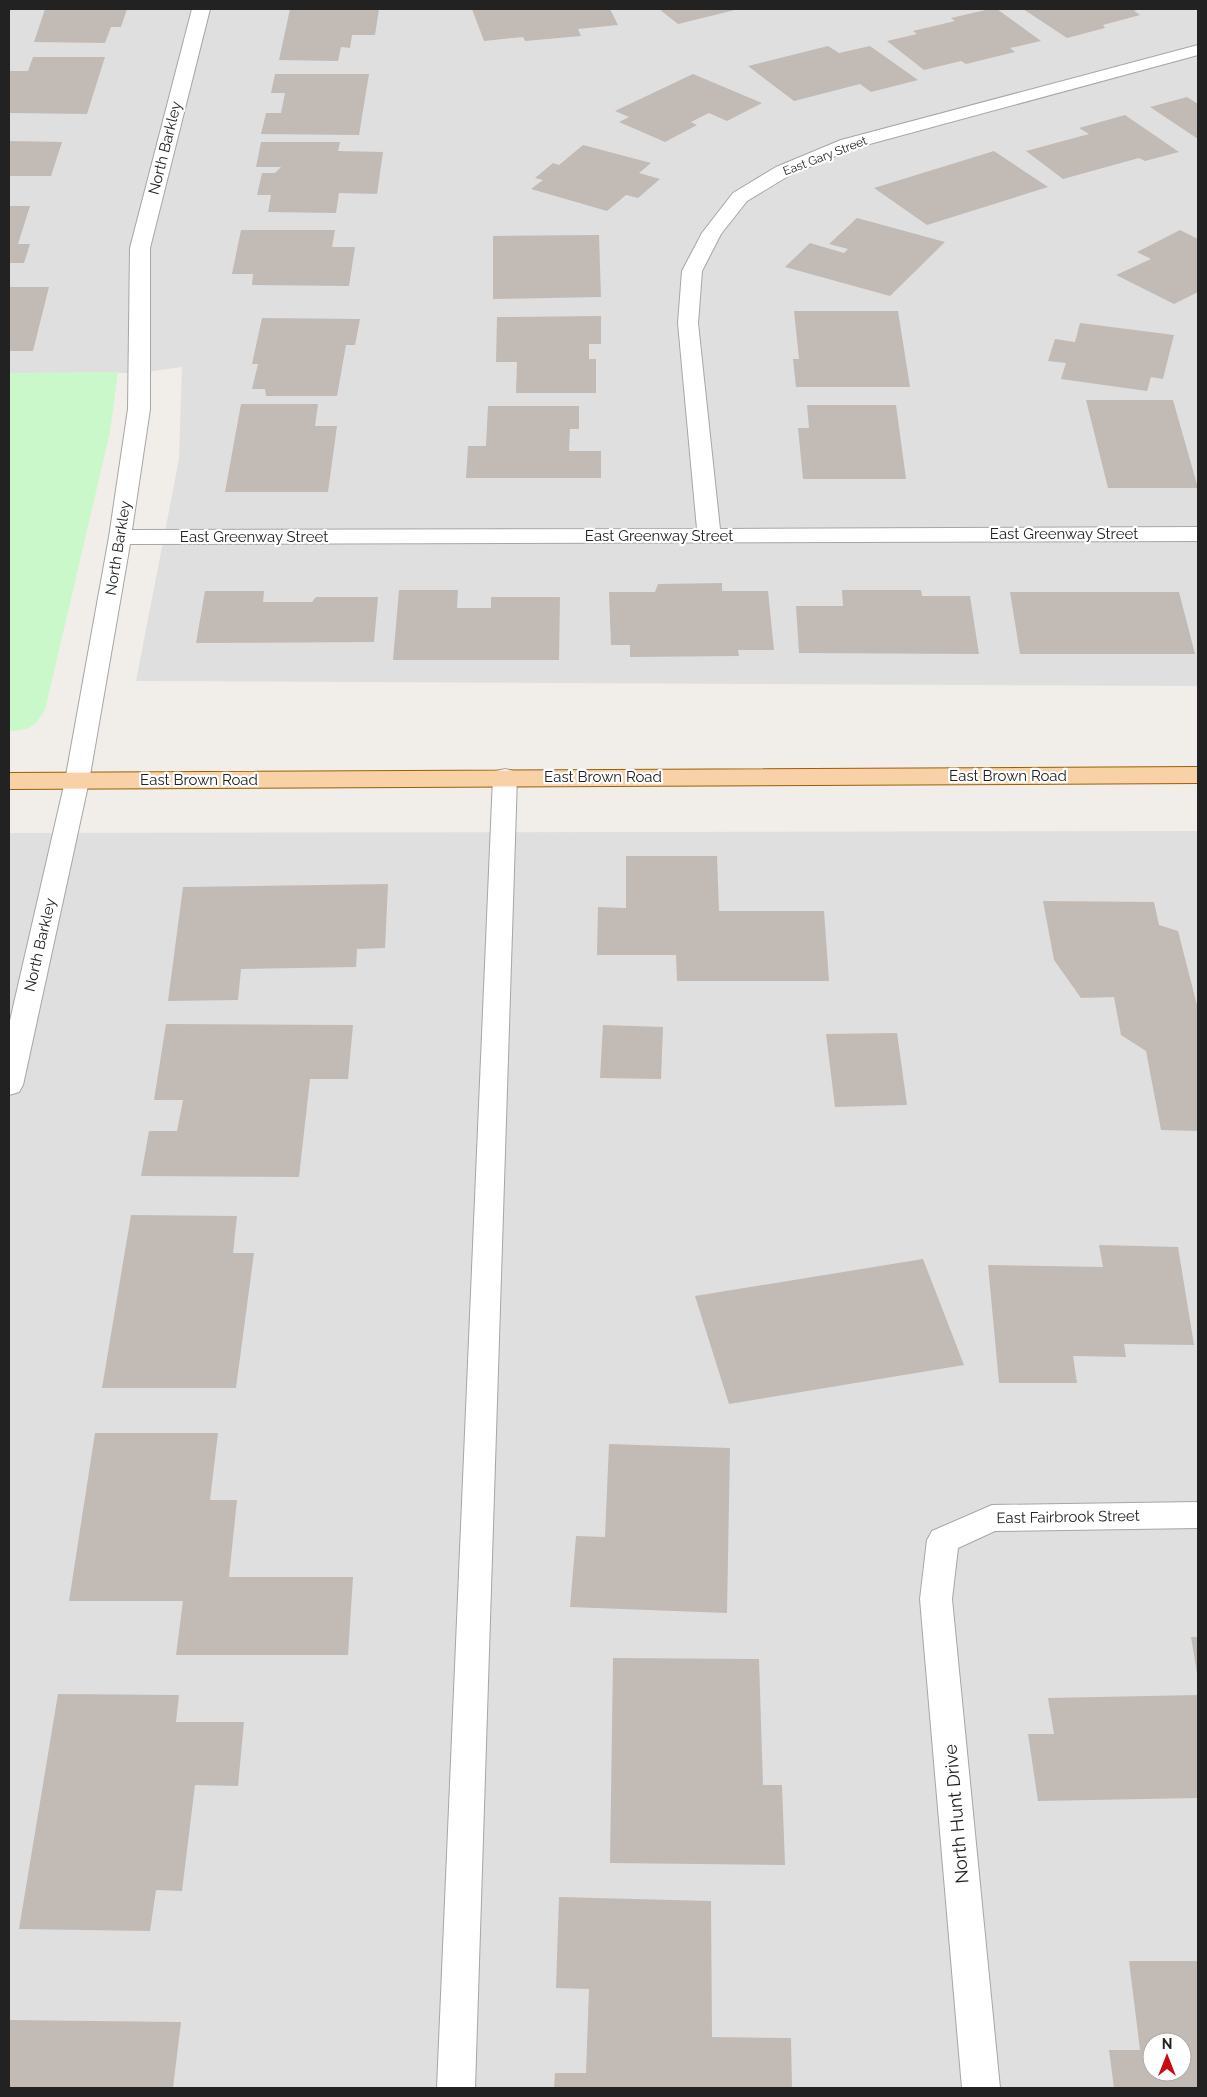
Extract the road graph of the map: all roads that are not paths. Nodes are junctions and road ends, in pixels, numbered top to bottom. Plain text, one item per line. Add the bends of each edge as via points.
1 (201, 9) edge
2 (1198, 50) edge
3 (1198, 534) edge
4 (709, 535) junction
5 (120, 537) junction
6 (1198, 776) edge
7 (505, 777) junction
8 (77, 780) junction
9 (9, 781) edge
10 (9, 1085) edge
11 (1198, 1515) edge
12 (943, 1540) joint
13 (456, 2088) edge
14 (981, 2088) edge

1 - 5 street, North Barkley via 140,248 139,409
2 - 4 street, East Gary Street via 848,144 783,171 740,197 712,232 692,271 688,323
3 - 4 street, East Greenway Street
4 - 5 street, East Greenway Street
5 - 8 street, North Barkley
6 - 7 main road, East Brown Road
7 - 8 main road, East Brown Road
7 - 13 street
8 - 9 main road, East Brown Road
8 - 10 street, North Barkley
11 - 12 street, East Fairbrook Street via 992,1518
12 - 14 street, North Hunt Drive via 936,1599

